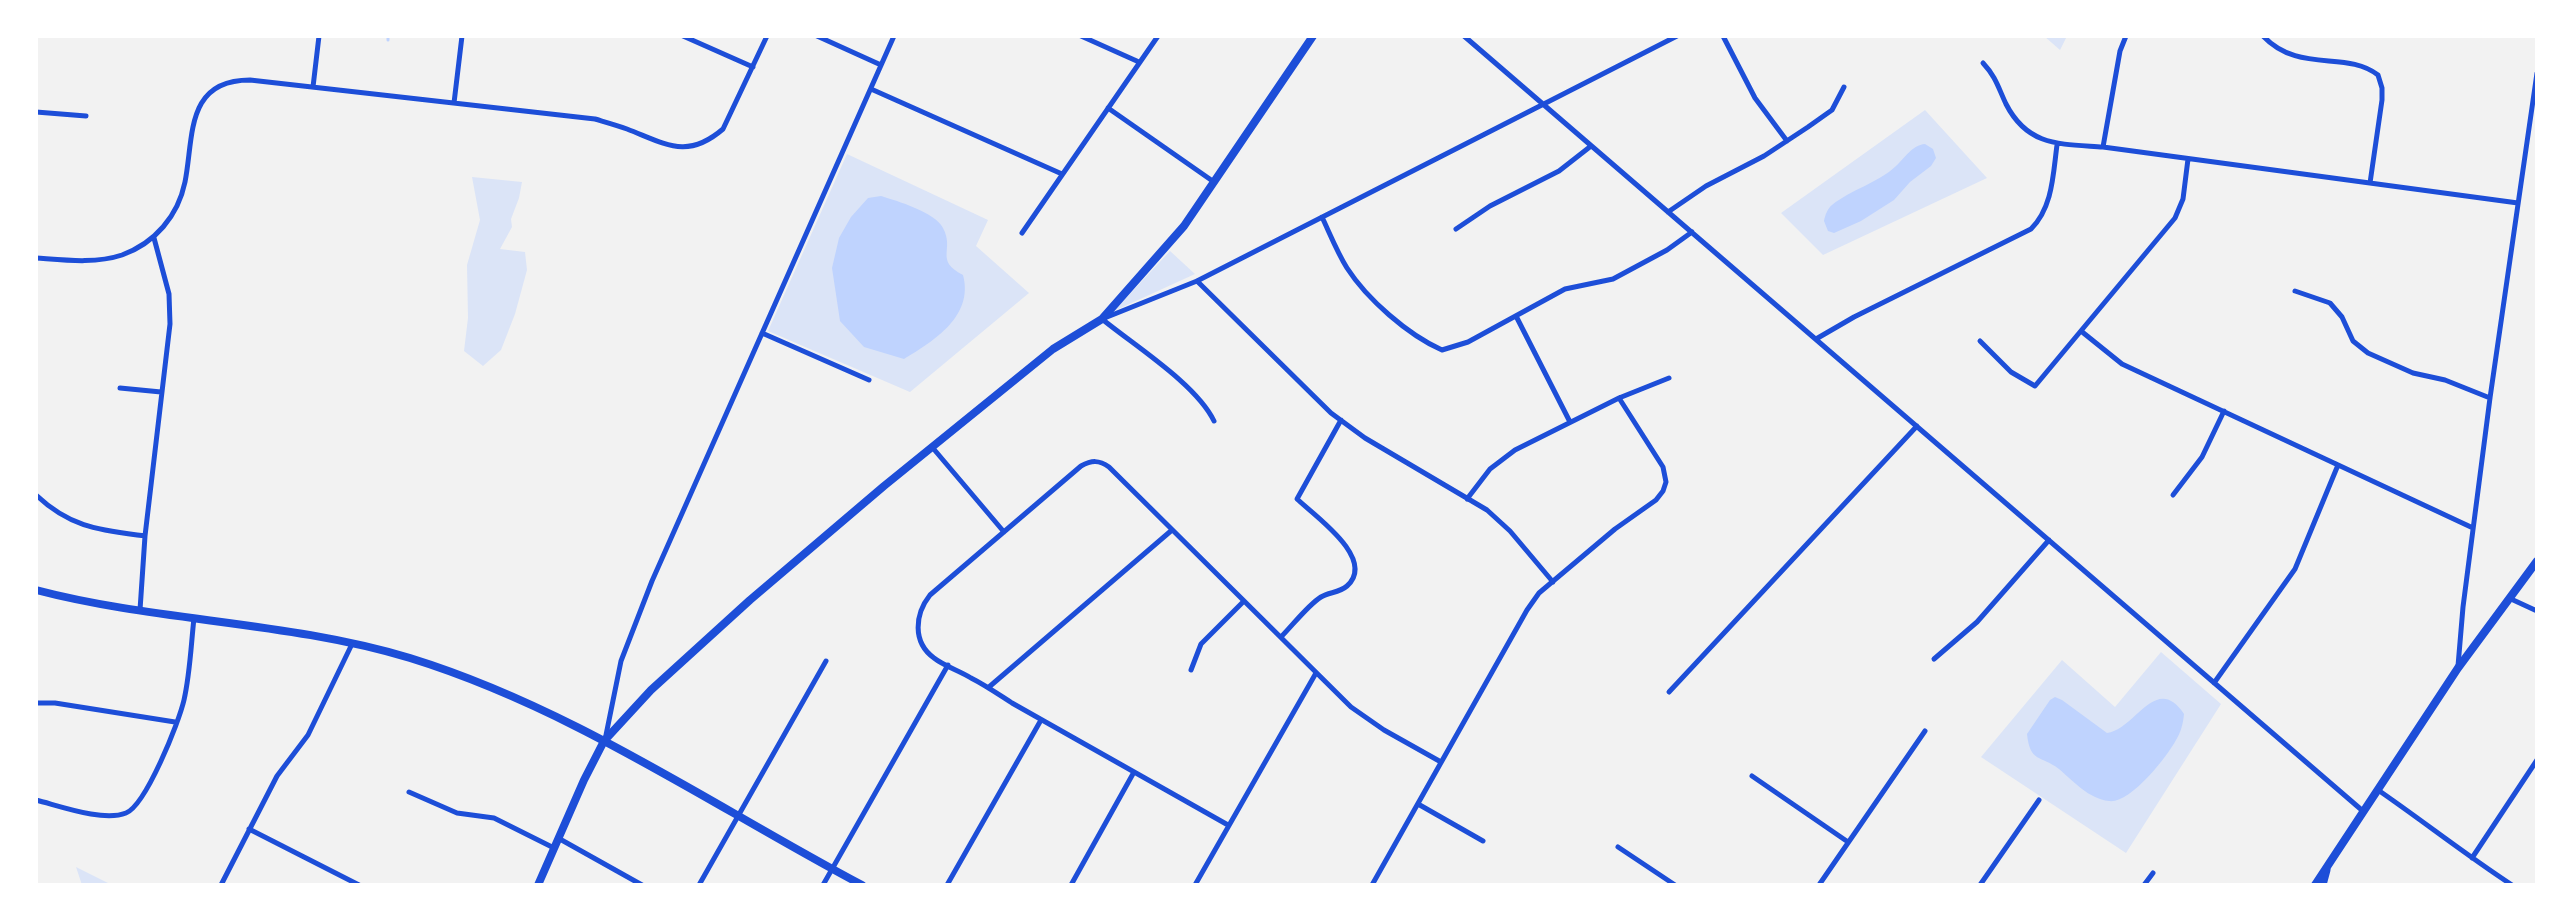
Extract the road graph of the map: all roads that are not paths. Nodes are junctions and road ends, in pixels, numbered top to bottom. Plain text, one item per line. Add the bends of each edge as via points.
1 (319, 36) edge
2 (462, 36) edge
3 (683, 36) edge
4 (767, 36) edge
5 (817, 36) edge
6 (894, 36) edge
7 (1081, 36) edge
8 (1158, 36) edge
9 (1313, 36) edge
10 (1464, 36) edge
11 (1677, 36) edge
12 (1723, 36) edge
13 (2126, 36) edge
14 (2263, 36) edge
15 (2275, 36) edge
16 (2270, 43) junction
17 (1139, 62) junction
18 (1983, 63) dead end
19 (881, 65) junction
20 (753, 67) junction
21 (2537, 74) edge
22 (313, 87) junction
23 (1844, 87) dead end
24 (870, 89) junction
25 (454, 102) junction
26 (1542, 104) junction
27 (1108, 108) junction
28 (36, 112) edge
29 (86, 116) dead end
30 (2529, 134) junction
31 (2537, 136) edge
32 (1787, 141) junction
33 (2057, 145) junction
34 (1591, 146) junction
35 (2103, 147) junction
36 (2188, 159) junction
37 (1062, 174) junction
38 (1214, 182) junction
39 (2370, 183) junction
40 (2518, 203) junction
41 (1668, 212) junction
42 (1322, 217) junction
43 (1456, 229) dead end
44 (1692, 232) junction
45 (1022, 233) dead end
46 (154, 238) junction
47 (36, 258) edge
48 (1197, 281) junction
49 (2295, 291) dead end
50 (1515, 316) junction
51 (1102, 319) junction
52 (2082, 331) junction
53 (762, 333) junction
54 (1816, 339) junction
55 (1980, 341) dead end
56 (1669, 378) dead end
57 (869, 380) dead end
58 (120, 388) dead end
59 (161, 392) junction
60 (1619, 398) junction
61 (2490, 398) junction
62 (2224, 411) junction
63 (1341, 420) junction
64 (1214, 421) dead end
65 (1570, 423) junction
66 (1917, 426) junction
67 (932, 447) junction
68 (2338, 465) junction
69 (36, 495) edge
70 (2173, 495) dead end
71 (1467, 499) junction
72 (2473, 528) junction
73 (1172, 530) junction
74 (1004, 532) junction
75 (145, 536) junction
76 (2049, 540) junction
77 (2537, 561) edge
78 (1553, 582) junction
79 (36, 590) edge
80 (2511, 599) junction
81 (1244, 601) junction
82 (140, 610) junction
83 (2537, 611) edge
84 (194, 618) junction
85 (1281, 637) junction
86 (352, 644) junction
87 (1934, 659) dead end
88 (826, 661) dead end
89 (948, 665) junction
90 (2457, 668) junction
91 (1191, 670) dead end
92 (1316, 673) junction
93 (2214, 683) junction
94 (988, 687) junction
95 (1669, 692) dead end
96 (36, 704) edge
97 (1041, 720) junction
98 (175, 722) junction
99 (1925, 731) dead end
100 (604, 741) junction
101 (2537, 760) edge
102 (1441, 762) junction
103 (1134, 772) junction
104 (1752, 776) dead end
105 (2378, 790) junction
106 (409, 792) dead end
107 (36, 800) edge
108 (2039, 800) dead end
109 (1418, 804) junction
110 (2364, 812) junction
111 (738, 817) junction
112 (1228, 825) junction
113 (249, 829) junction
114 (558, 838) junction
115 (1483, 841) dead end
116 (1848, 842) junction
117 (1618, 847) dead end
118 (554, 848) junction
119 (2472, 858) junction
120 (2328, 866) junction
121 (832, 869) junction
122 (2153, 873) dead end
123 (342, 877) junction
124 (221, 885) edge
125 (338, 885) edge
126 (359, 885) edge
127 (538, 885) edge
128 (642, 885) edge
129 (699, 885) edge
130 (823, 885) edge
131 (862, 885) edge
132 (947, 885) edge
133 (1071, 885) edge
134 (1195, 885) edge
135 (1372, 885) edge
136 (1675, 885) edge
137 (1819, 885) edge
138 (1980, 885) edge
139 (2144, 885) edge
140 (2315, 885) edge
141 (2323, 885) edge
142 (2512, 885) edge

1 - 22 street
2 - 25 street
3 - 20 street
4 - 20 street
5 - 19 street
6 - 19 street
7 - 17 street
8 - 17 street
9 - 38 main road
10 - 26 street
11 - 26 street
12 - 32 street via 1755,98
13 - 35 street
14 - 16 street
15 - 16 street
16 - 39 street via 2294,57 2362,66 2378,75 2382,100
17 - 27 street
18 - 33 street via 1996,79 2018,122 2038,138
19 - 24 street
20 - 25 street via 723,129 692,147 664,145 595,119
21 - 30 street
22 - 25 street
22 - 46 street via 240,80 223,85 205,98 192,125 179,201
23 - 32 street via 1832,110
24 - 37 street
24 - 53 street
26 - 34 street
26 - 42 street
27 - 37 street
27 - 38 street
28 - 29 street
30 - 31 street
30 - 40 street
32 - 41 street
33 - 35 street
33 - 54 street via 2049,199 2031,229 1854,316
34 - 41 street
34 - 43 street via 1559,171 1490,206
35 - 36 street
36 - 39 street
36 - 52 street via 2180,211
37 - 45 street
38 - 51 main road via 1170,243
39 - 40 street
40 - 61 street
41 - 44 street
42 - 48 street
42 - 50 street via 1360,285 1429,344 1442,350 1455,347
44 - 50 street via 1613,279 1565,289
44 - 54 street
46 - 47 street via 123,254 97,260
46 - 59 street via 170,306
48 - 51 street
48 - 63 street
49 - 61 street via 2331,303 2353,341 2368,353 2413,373 2445,380
50 - 65 street
51 - 64 street via 1195,393
51 - 67 main road via 1053,349
52 - 55 street via 2035,386 2011,372
52 - 62 street via 2122,364
53 - 57 street
53 - 100 street via 652,581 621,661
54 - 66 street
56 - 60 street
58 - 59 street
59 - 75 street
60 - 65 street
60 - 78 street via 1663,467 1664,491
61 - 72 street
62 - 68 street
62 - 70 street via 2202,457
63 - 71 street
63 - 85 street via 1297,499 1351,552 1354,574 1346,586 1321,597
65 - 71 street via 1498,460
66 - 76 street
66 - 95 street
67 - 74 street
67 - 100 main road via 742,608 651,690
68 - 72 street
68 - 93 street via 2295,569
69 - 75 street via 80,525
71 - 78 street via 1487,510 1510,531
72 - 90 street
73 - 74 street via 1109,467 1096,461 1081,466
73 - 81 street
73 - 94 street
74 - 89 street via 926,601 920,611 918,633 925,649 934,659
75 - 82 street
76 - 87 street via 1977,622
76 - 93 street
77 - 80 main road
78 - 102 street via 1527,610
79 - 82 main road via 76,601
80 - 83 street
80 - 90 main road
81 - 85 street
81 - 91 street via 1201,644
82 - 84 main road
84 - 86 main road
84 - 98 street via 188,684
85 - 92 street
86 - 100 main road via 472,679 554,714
86 - 113 street via 308,735 277,776
88 - 111 street
89 - 94 street
89 - 121 street
90 - 105 main road
92 - 102 street via 1365,717
92 - 112 street
93 - 110 street
94 - 97 street
96 - 98 street via 55,703
97 - 103 street
97 - 132 street
98 - 107 street via 170,741 132,810 113,816
99 - 116 street
100 - 111 main road
100 - 114 main road
101 - 119 street
102 - 109 street
103 - 112 street
103 - 133 street
104 - 116 street
105 - 110 main road
105 - 119 street
106 - 118 street via 457,813 494,818
108 - 138 street
109 - 115 street
109 - 135 street
110 - 120 main road
111 - 121 main road
111 - 129 street
112 - 134 street
113 - 123 street
113 - 124 street
114 - 118 main road
114 - 128 street
116 - 137 street
117 - 136 street
118 - 127 main road
119 - 142 street
120 - 140 main road
120 - 141 street
121 - 130 street
121 - 131 main road
122 - 139 street
123 - 125 street
123 - 126 street

